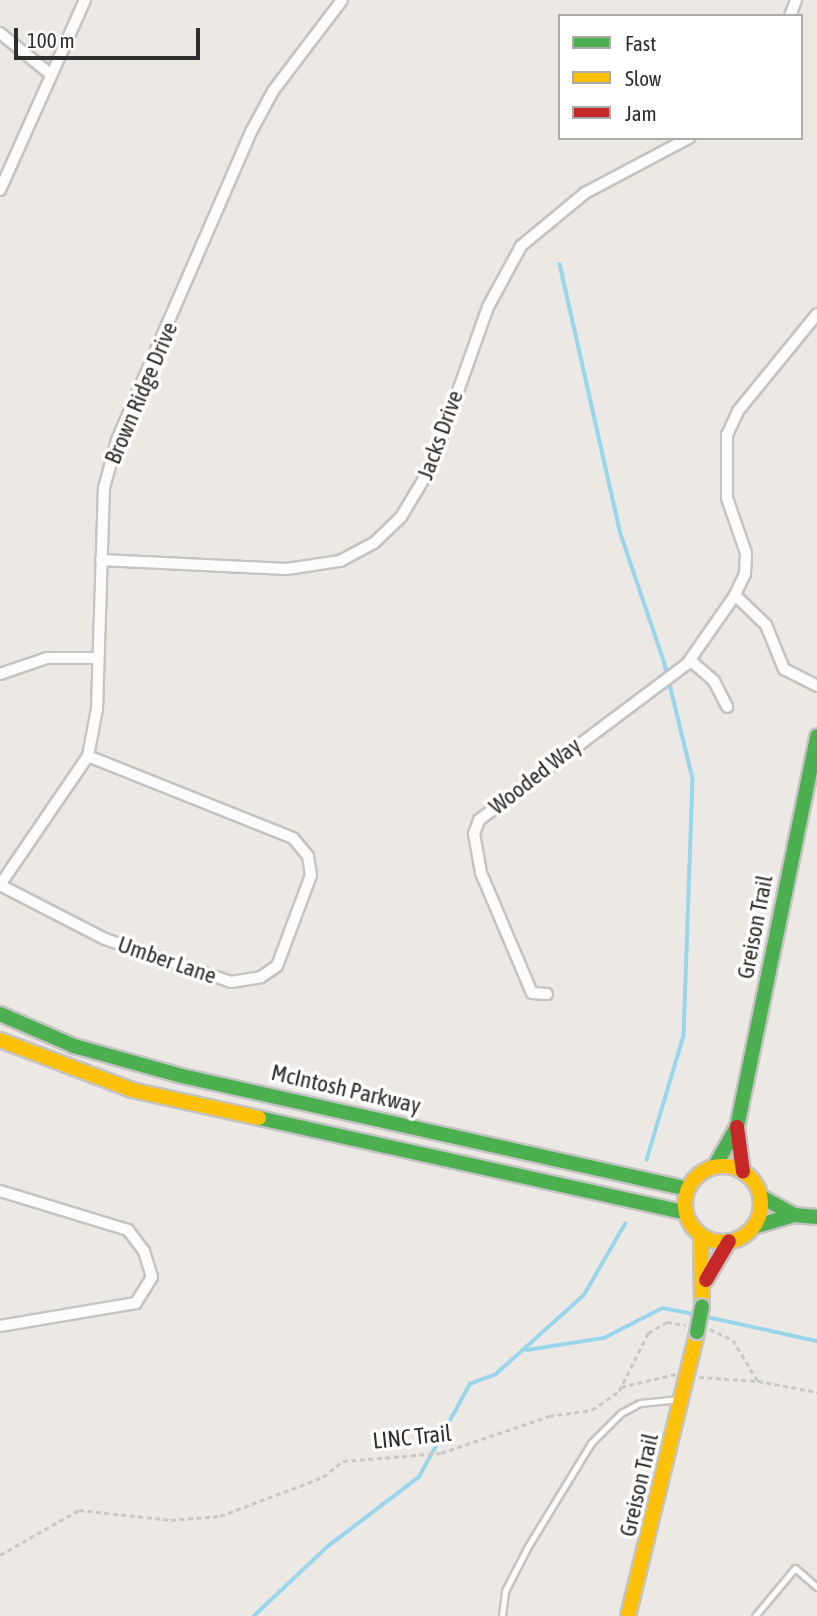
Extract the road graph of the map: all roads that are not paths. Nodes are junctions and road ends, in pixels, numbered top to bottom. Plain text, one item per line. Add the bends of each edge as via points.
1 (85, 0) edge
2 (342, 0) edge
3 (0, 33) edge
4 (49, 73) junction
5 (685, 140) edge
6 (0, 190) edge
7 (817, 314) edge
8 (101, 560) junction
9 (734, 595) junction
10 (98, 658) junction
11 (690, 660) junction
12 (0, 674) edge
13 (817, 686) edge
14 (727, 707) dead end
15 (817, 736) edge
16 (88, 756) junction
17 (0, 885) edge
18 (547, 994) dead end
19 (0, 1014) edge
20 (0, 1040) edge
21 (737, 1127) junction
22 (715, 1166) junction
23 (743, 1172) junction
24 (688, 1189) junction
25 (0, 1191) edge
26 (760, 1196) junction
27 (686, 1213) junction
28 (794, 1215) junction
29 (817, 1217) edge
30 (752, 1227) junction
31 (701, 1235) junction
32 (729, 1241) junction
33 (706, 1280) junction
34 (0, 1326) edge
35 (682, 1399) junction
36 (817, 1587) edge
37 (502, 1616) edge
38 (628, 1616) edge
39 (755, 1616) edge

1 - 4 street
2 - 8 street, Brown Ridge Drive via 252,130 117,440 104,488
3 - 4 street
4 - 6 street
5 - 8 street, Jacks Drive via 584,194 521,246 488,307 426,475 401,517 374,544 340,561 287,569
7 - 9 street, Wooded Way via 737,411 727,435 727,498 746,553
8 - 10 street, Brown Ridge Drive
9 - 11 street, Wooded Way
9 - 13 street via 766,625 784,670
10 - 12 street via 47,658
10 - 16 street, Brown Ridge Drive
11 - 14 street via 715,681
11 - 18 street, Wooded Way via 479,820 474,834 481,873 532,993
15 - 21 street, Greison Trail
16 - 17 street, Brown Ridge Drive
16 - 17 street, Umber Lane via 293,838 308,856 311,875 277,966 261,977 231,982 105,939
19 - 24 street, McIntosh Parkway via 74,1046 182,1076
20 - 27 street, McIntosh Parkway via 132,1090
21 - 22 street, Greison Trail
21 - 23 street, Greison Trail
22 - 23 street
22 - 24 street
23 - 26 street
24 - 27 street
25 - 34 street via 128,1230 144,1251 152,1277 136,1303
26 - 28 street
26 - 30 street
27 - 31 street
28 - 29 street
28 - 30 street
30 - 32 street
31 - 32 street
31 - 33 street, Greison Trail
32 - 33 street, Greison Trail
33 - 35 street, Greison Trail, bridge
35 - 37 lane via 640,1403 621,1413 591,1443 527,1548 505,1591
35 - 38 street, Greison Trail
36 - 39 lane via 795,1568

